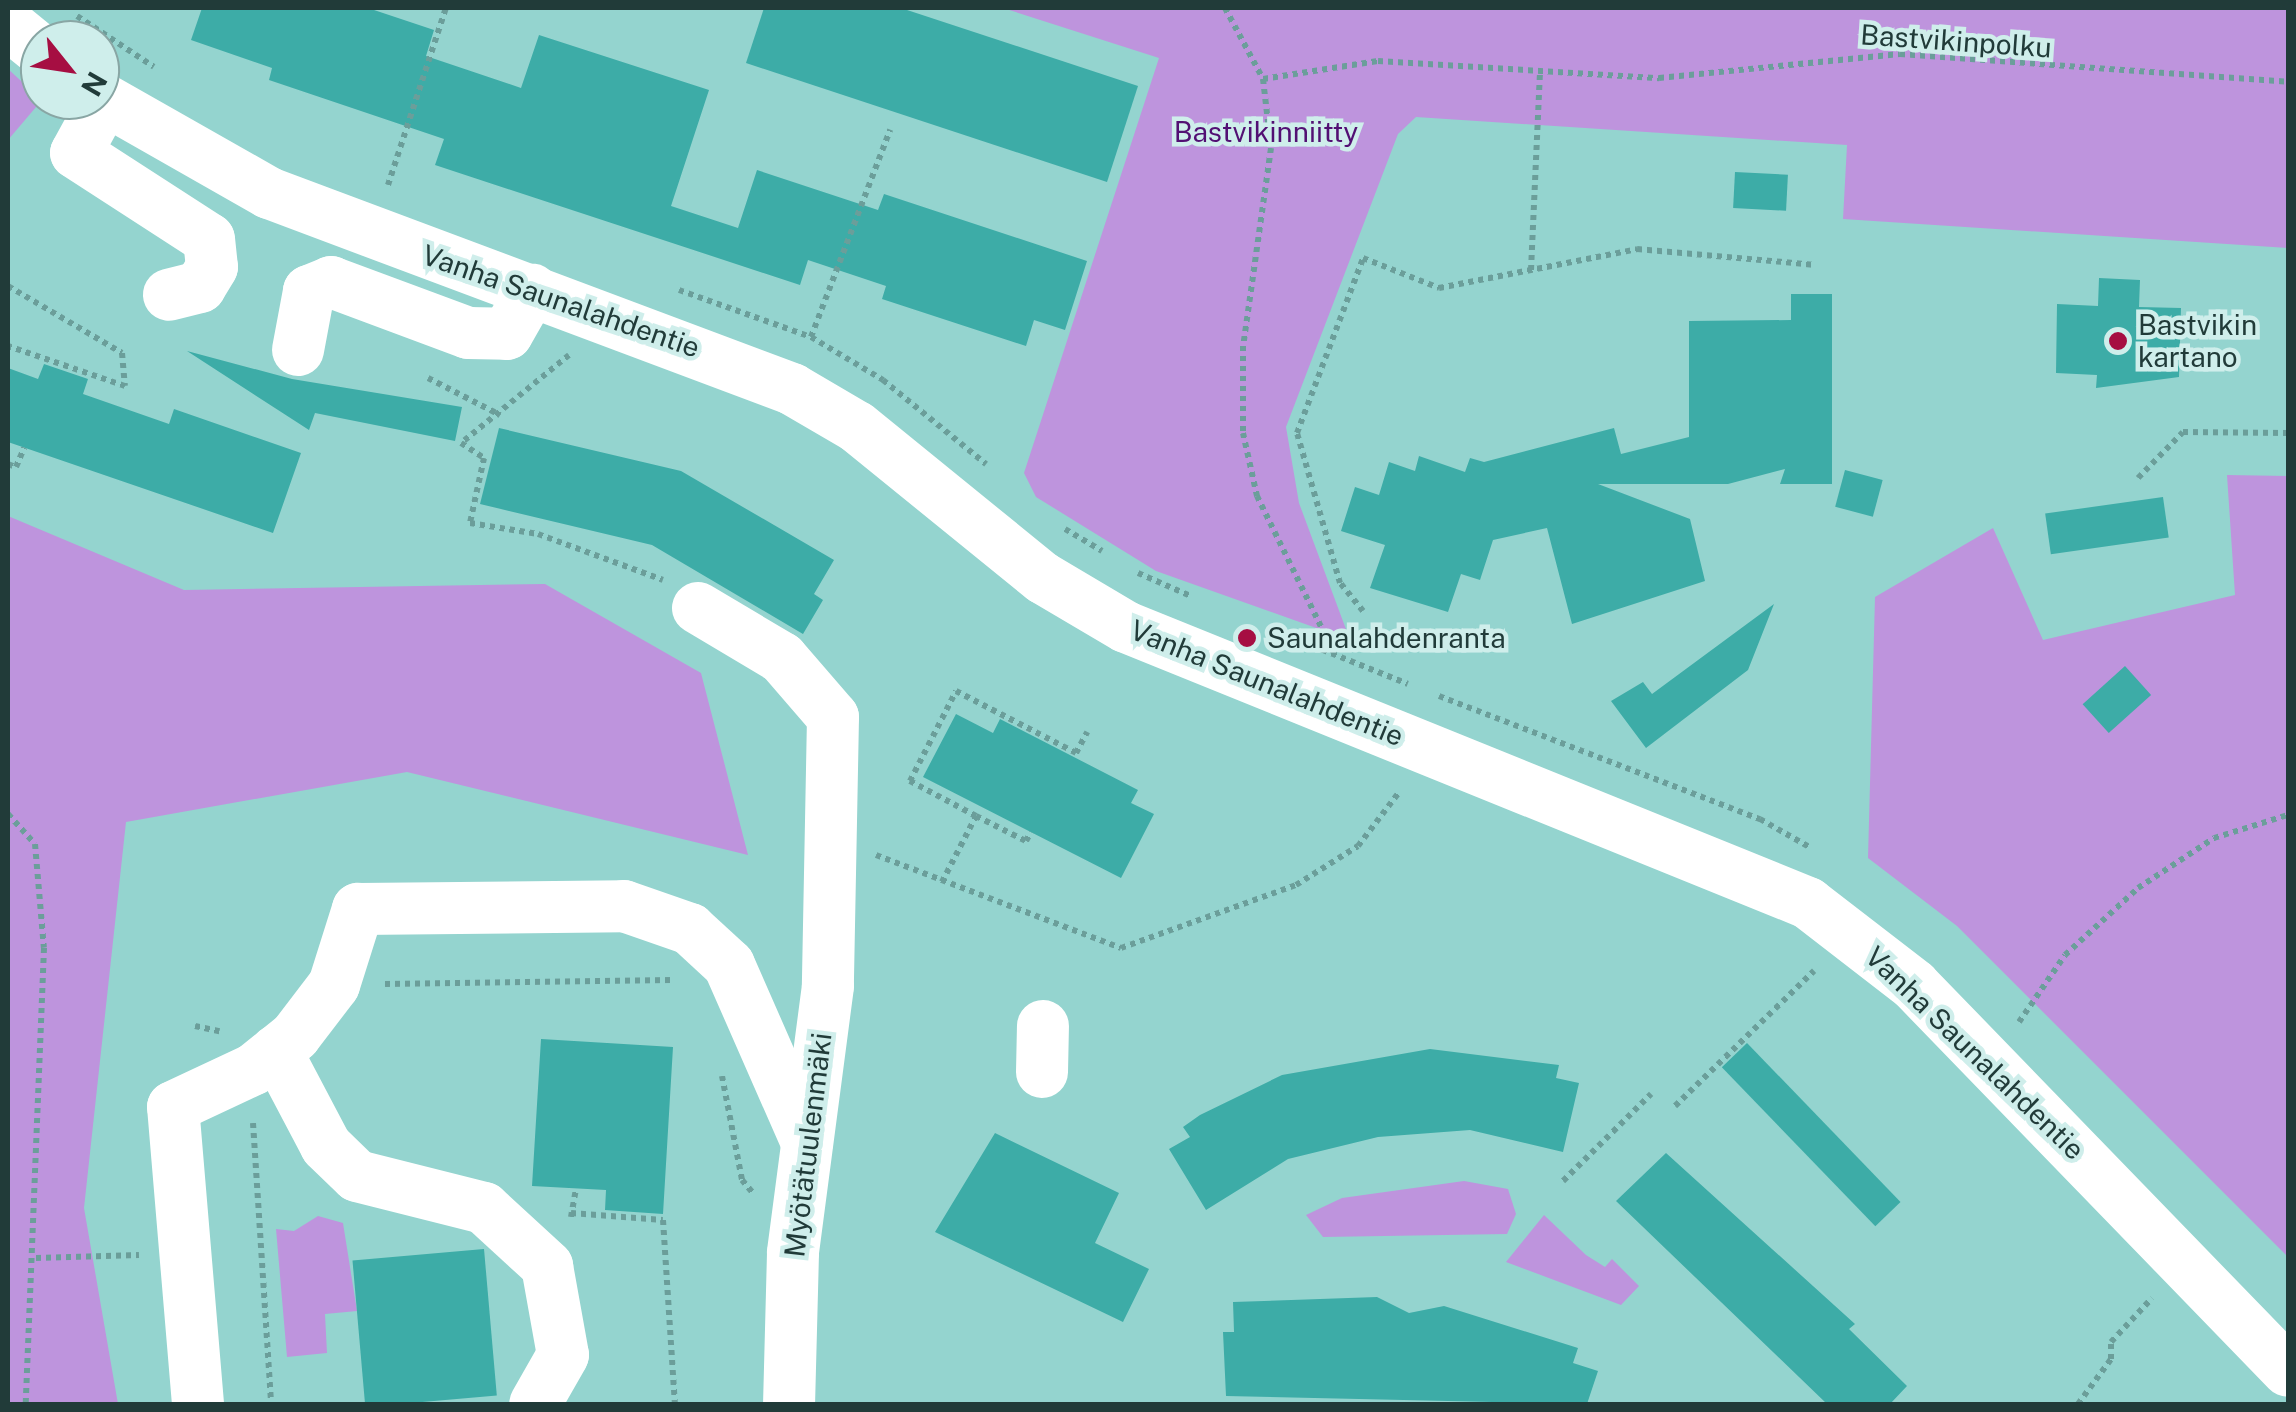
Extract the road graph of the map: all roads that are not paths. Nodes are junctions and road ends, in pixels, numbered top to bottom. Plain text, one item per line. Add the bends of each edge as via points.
1 (120, 109) edge
2 (92, 120) edge
3 (532, 290) junction
4 (169, 295) dead end
5 (298, 350) dead end
6 (698, 608) road end
7 (285, 1063) junction
8 (807, 1142) junction
9 (2288, 1371) edge
10 (198, 1404) edge
11 (534, 1404) edge
12 (789, 1404) edge

1 - 3 street, Vanha Saunalahdentie via 269,193
2 - 4 street via 76,153 210,240 212,267 200,287
3 - 5 street via 508,334 468,332 331,282 309,291
3 - 9 street, Vanha Saunalahdentie via 792,388 857,427 1044,578 1126,627 1808,904 1914,986
6 - 8 street, Myötätuulenmäki via 782,658 834,717 832,887
7 - 8 street via 334,985 358,909 624,906 690,929 729,964
7 - 10 street via 174,1107
7 - 11 street via 326,1146 357,1176 484,1208 547,1266 563,1355
8 - 12 street, Myötätuulenmäki

